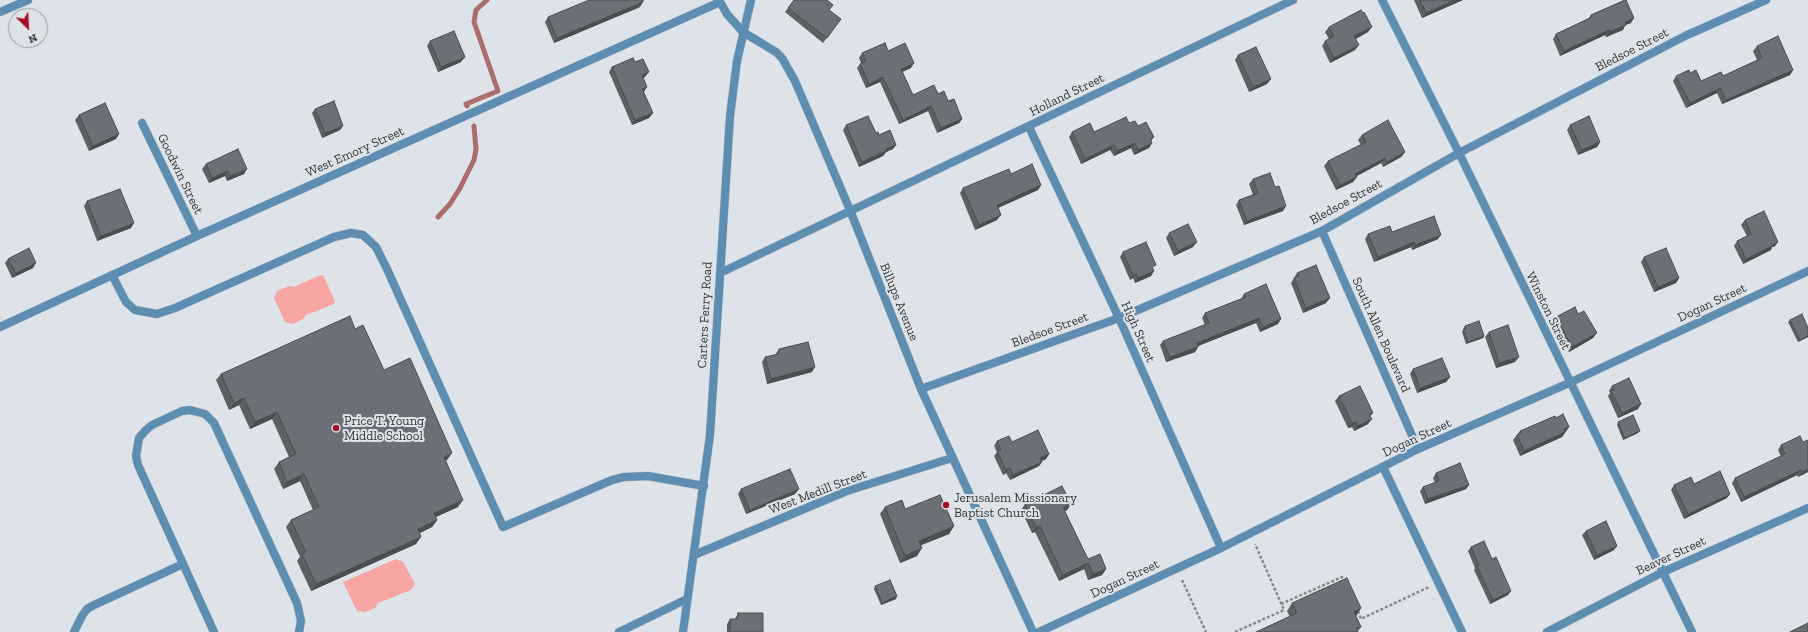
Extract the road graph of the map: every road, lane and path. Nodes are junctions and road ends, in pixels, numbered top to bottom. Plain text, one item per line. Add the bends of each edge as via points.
1 (28, 0) edge
2 (751, 0) edge
3 (1293, 0) edge
4 (1382, 0) edge
5 (1766, 0) edge
6 (720, 1) edge
7 (0, 12) edge
8 (743, 32) junction
9 (142, 123) dead end
10 (1029, 127) junction
11 (1459, 153) junction
12 (850, 210) junction
13 (1322, 230) junction
14 (197, 236) junction
15 (1808, 271) edge
16 (720, 273) junction
17 (112, 275) junction
18 (1119, 318) junction
19 (0, 327) edge
20 (1569, 383) junction
21 (921, 389) junction
22 (1418, 449) junction
23 (952, 458) junction
24 (1383, 467) junction
25 (704, 486) junction
26 (1808, 508) edge
27 (1250, 533) junction
28 (1221, 548) junction
29 (694, 555) junction
30 (183, 564) junction
31 (1177, 568) junction
32 (1663, 572) junction
33 (1438, 583) junction
34 (1345, 584) edge
35 (687, 599) junction
36 (1281, 604) junction
37 (1355, 605) edge
38 (74, 632) edge
39 (214, 632) edge
40 (299, 632) edge
41 (619, 632) edge
42 (683, 632) edge
43 (1033, 632) edge
44 (1039, 632) edge
45 (1206, 632) edge
46 (1235, 632) edge
47 (1462, 632) edge
48 (1547, 632) edge
49 (1692, 632) edge

1 - 7 street
2 - 8 street, Carters Ferry Road
3 - 10 street, Holland Street
4 - 11 street, Winston Street
5 - 11 street, Bledsoe Street via 1685,36
6 - 8 street, Billups Avenue via 727,14
6 - 14 street, West Emory Street
8 - 12 street, Billups Avenue via 776,52 788,67
8 - 16 street, Carters Ferry Road via 730,116
9 - 14 street, Goodwin Street
10 - 12 street, Holland Street
10 - 18 street, High Street
11 - 13 street, Bledsoe Street
11 - 20 street, Winston Street
12 - 16 street, Holland Street
12 - 21 street, Billups Avenue
13 - 18 street, Bledsoe Street
13 - 22 street, South Allen Boulevard
14 - 17 street, West Emory Street
15 - 20 street, Dogan Street
16 - 25 street, Carters Ferry Road via 710,435
17 - 19 street, West Emory Street
17 - 25 street via 126,302 135,310 157,314 334,237 351,232 363,235 376,247 387,269 503,527 624,477 648,476
18 - 21 street, Bledsoe Street
18 - 28 street, High Street
20 - 22 street, Dogan Street
20 - 32 street, Winston Street
21 - 23 street, Billups Avenue
22 - 24 street, Dogan Street
23 - 29 street, West Medill Street via 847,491
23 - 43 street, Billups Avenue
24 - 27 street, Dogan Street
24 - 33 street
25 - 29 street, Carters Ferry Road
26 - 32 street, Beaver Street
27 - 28 street, Dogan Street
27 - 36 path
28 - 31 street, Dogan Street
29 - 35 street, Carters Ferry Road
30 - 38 street via 94,604 82,616
30 - 39 street
30 - 40 street via 136,456 139,438 152,425 182,411 190,410 205,414 214,423 297,603 301,621
31 - 44 street, Dogan Street
31 - 45 path
32 - 48 street, Beaver Street
32 - 49 street, Winston Street
33 - 37 path via 1361,619
33 - 47 street
34 - 36 path via 1342,577
35 - 41 street
35 - 42 street, Carters Ferry Road
36 - 46 path via 1284,610

